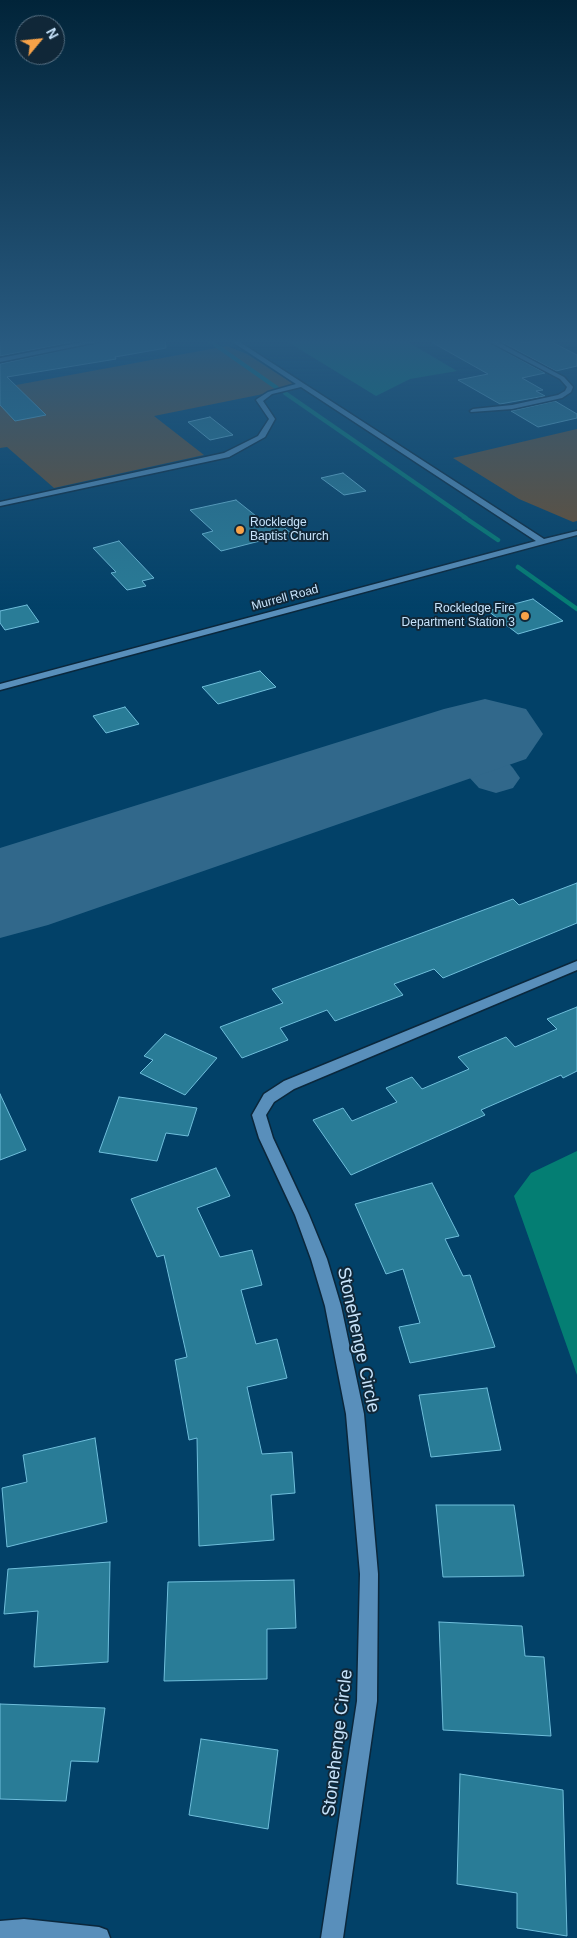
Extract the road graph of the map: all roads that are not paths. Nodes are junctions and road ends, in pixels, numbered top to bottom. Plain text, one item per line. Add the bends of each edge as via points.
1 (266, 429) edge
2 (369, 429) edge
3 (0, 504) edge
4 (577, 533) edge
5 (543, 542) junction
6 (0, 687) edge
7 (577, 965) edge
8 (0, 1932) edge
9 (99, 1938) edge
10 (332, 1938) edge

1 - 3 street via 261,438 226,455
2 - 5 street
4 - 5 street, Murrell Road
5 - 6 street, Murrell Road
7 - 10 street, Stonehenge Circle via 289,1085 269,1098 259,1115 319,1259 333,1306 356,1423 369,1574 367,1700
8 - 9 street via 24,1930

